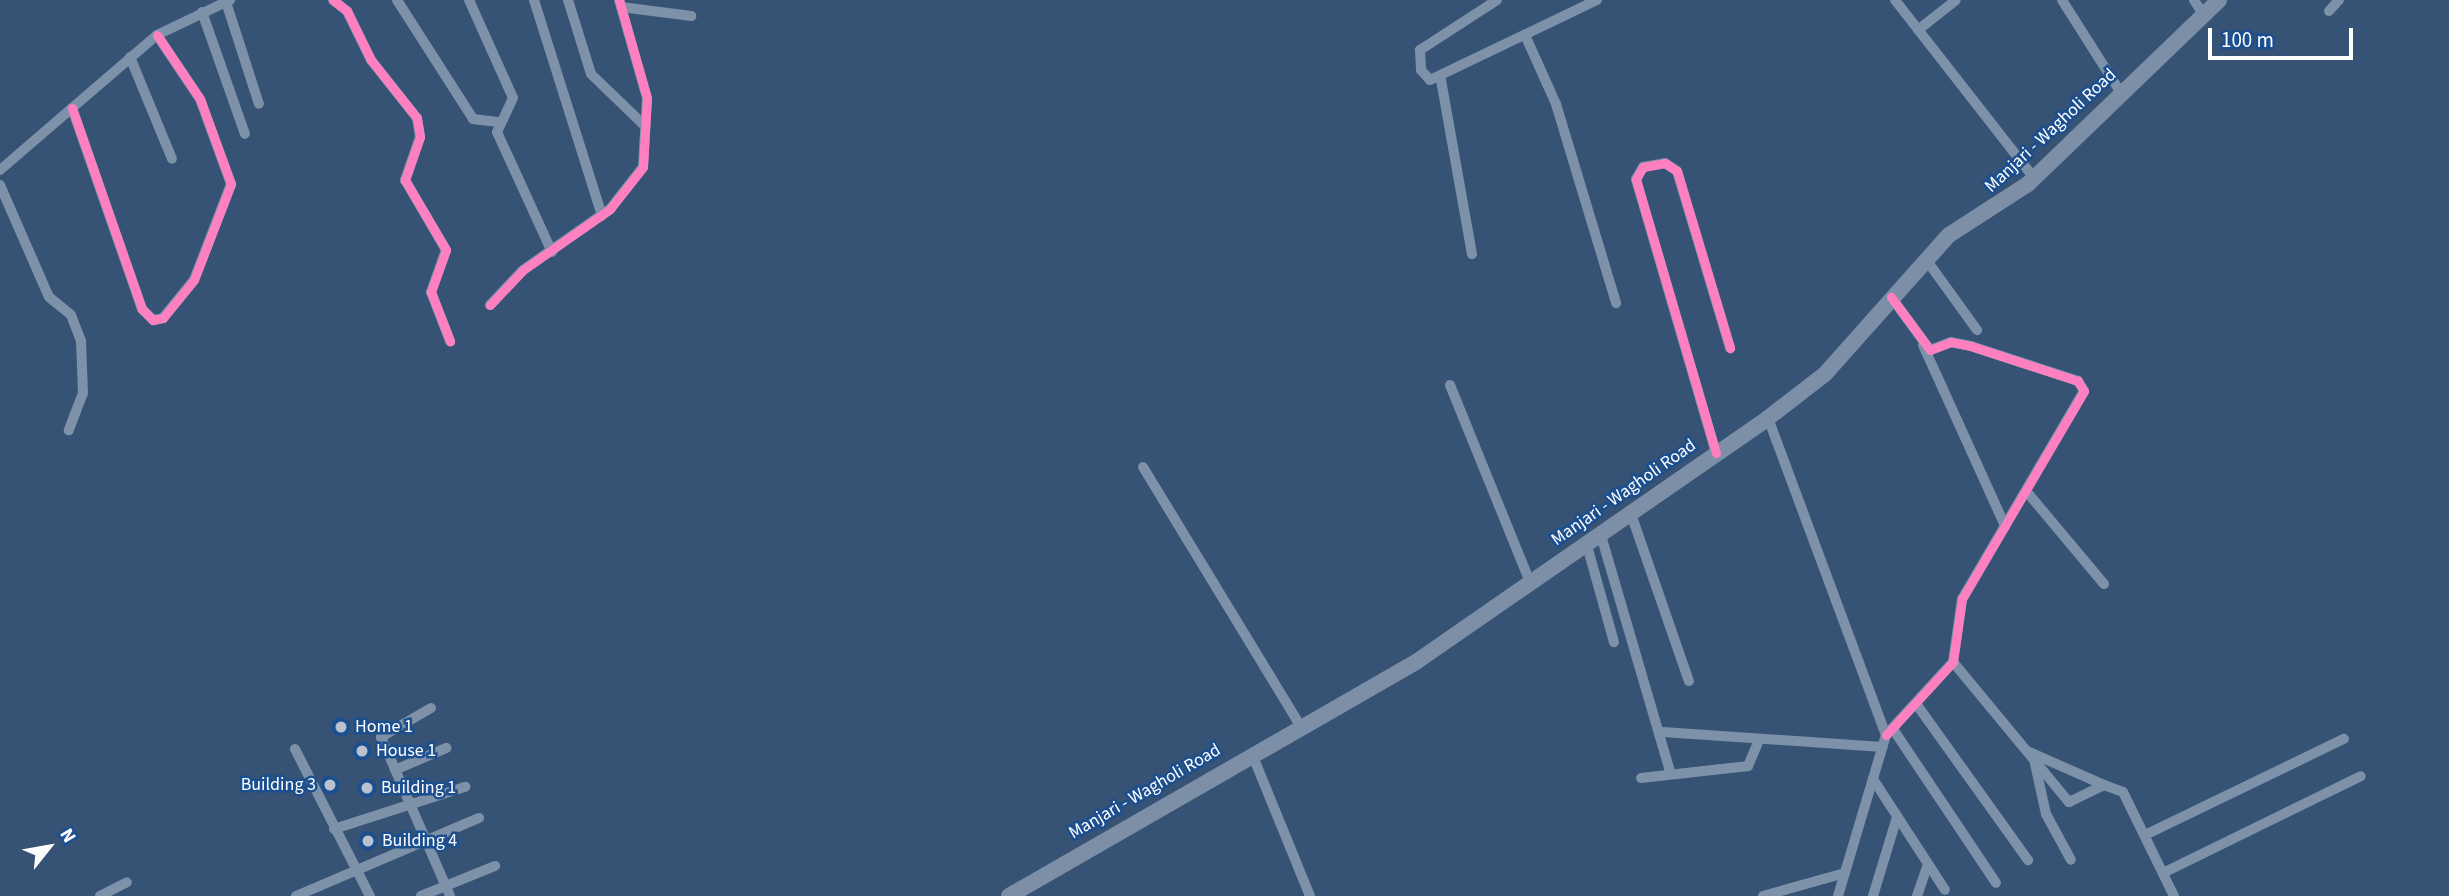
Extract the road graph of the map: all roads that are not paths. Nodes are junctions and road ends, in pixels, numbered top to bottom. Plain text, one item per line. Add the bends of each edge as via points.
1 (332, 0) edge
2 (397, 0) edge
3 (469, 0) edge
4 (534, 0) edge
5 (568, 0) edge
6 (1497, 0) edge
7 (1597, 0) edge
8 (1895, 0) edge
9 (1956, 0) edge
10 (2062, 0) edge
11 (2219, 0) edge
12 (2339, 0) edge
13 (228, 1) edge
14 (620, 4) edge
15 (2198, 7) edge
16 (2329, 11) dead end
17 (202, 12) junction
18 (691, 16) dead end
19 (1918, 30) junction
20 (157, 35) junction
21 (1525, 35) junction
22 (130, 57) junction
23 (1441, 80) junction
24 (2121, 93) junction
25 (259, 104) dead end
26 (72, 108) junction
27 (496, 122) junction
28 (644, 125) junction
29 (245, 134) dead end
30 (172, 159) dead end
31 (0, 170) edge
32 (2034, 178) junction
33 (0, 185) edge
34 (602, 216) junction
35 (552, 253) junction
36 (1472, 254) dead end
37 (1925, 258) junction
38 (1891, 297) junction
39 (1616, 303) dead end
40 (490, 305) dead end
41 (1910, 315) junction
42 (1977, 330) dead end
43 (450, 341) dead end
44 (1730, 348) dead end
45 (1450, 385) dead end
46 (1768, 418) junction
47 (69, 430) dead end
48 (1716, 453) junction
49 (1143, 467) dead end
50 (2027, 492) junction
51 (1630, 510) junction
52 (2005, 526) junction
53 (1600, 532) junction
54 (1586, 542) junction
55 (1530, 582) junction
56 (2104, 584) dead end
57 (1614, 642) dead end
58 (1953, 662) junction
59 (1689, 681) dead end
60 (1917, 705) junction
61 (431, 708) dead end
62 (1300, 725) junction
63 (1889, 732) junction
64 (1662, 733) junction
65 (2344, 738) dead end
66 (1758, 742) junction
67 (1882, 747) junction
68 (296, 748) dead end
69 (446, 748) dead end
70 (1251, 751) junction
71 (2026, 751) junction
72 (2034, 760) junction
73 (395, 770) junction
74 (1670, 772) junction
75 (2361, 776) dead end
76 (1641, 778) dead end
77 (1873, 779) junction
78 (2104, 785) junction
79 (465, 787) dead end
80 (414, 805) junction
81 (1897, 817) junction
82 (479, 818) dead end
83 (334, 829) junction
84 (2145, 835) junction
85 (428, 838) junction
86 (2028, 860) dead end
87 (2071, 860) dead end
88 (1928, 864) junction
89 (359, 866) junction
90 (495, 866) dead end
91 (1845, 873) junction
92 (2163, 873) junction
93 (127, 882) dead end
94 (1996, 883) dead end
95 (445, 885) junction
96 (1945, 890) dead end
97 (100, 896) edge
98 (296, 896) edge
99 (370, 896) edge
100 (421, 896) edge
101 (450, 896) edge
102 (1009, 896) edge
103 (1310, 896) edge
104 (1763, 896) edge
105 (1838, 896) edge
106 (1873, 896) edge
107 (1917, 896) edge
108 (2174, 896) edge

1 - 43 street via 348,11 371,60 417,118 420,137 405,180 446,250 431,292
2 - 27 street via 473,119
3 - 27 street via 513,98
4 - 34 street
5 - 28 street via 591,74
6 - 23 street via 1420,50 1421,70
7 - 21 street
8 - 19 street
9 - 19 street
10 - 24 street
11 - 15 main road, Manjari - Wagholi Road
12 - 16 street
13 - 17 street
13 - 25 street
14 - 18 street
14 - 28 street via 647,98
15 - 24 main road, Manjari - Wagholi Road
17 - 20 street
17 - 29 street
19 - 32 street
20 - 22 street
20 - 26 street via 200,99 231,184 194,280 163,318 153,320 142,309
21 - 23 street
21 - 39 street via 1556,104
22 - 26 street
22 - 30 street
23 - 36 street
24 - 32 main road, Manjari - Wagholi Road
26 - 31 street
27 - 35 street
28 - 34 street via 643,167
32 - 37 main road, Manjari - Wagholi Road
33 - 47 street via 49,297 71,315 81,341 83,393
34 - 35 street
35 - 40 street via 523,270
37 - 38 main road, Manjari - Wagholi Road
37 - 42 street
38 - 41 street
38 - 46 main road, Manjari - Wagholi Road via 1825,374
41 - 50 street via 1930,350 1951,342 1970,346 2081,383 2083,394
41 - 52 street
44 - 48 street via 1676,171 1665,163 1643,167 1636,179
45 - 55 street
46 - 48 main road, Manjari - Wagholi Road
46 - 63 street
48 - 51 main road, Manjari - Wagholi Road
49 - 62 street
50 - 52 street
50 - 56 street
51 - 53 main road, Manjari - Wagholi Road
51 - 59 street
52 - 58 street via 1958,607
53 - 54 main road, Manjari - Wagholi Road
53 - 64 street
54 - 55 main road, Manjari - Wagholi Road
54 - 57 street
55 - 62 main road, Manjari - Wagholi Road via 1416,663
58 - 60 street
58 - 71 street
60 - 63 street
60 - 86 street
61 - 73 street via 382,732
62 - 70 main road, Manjari - Wagholi Road
63 - 67 street
63 - 94 street
64 - 66 street
64 - 74 street
65 - 84 street
66 - 67 street
66 - 74 street via 1748,766
67 - 77 street
68 - 83 street
69 - 73 street
70 - 102 main road, Manjari - Wagholi Road
70 - 103 street
71 - 72 street
71 - 78 street
72 - 78 street via 2071,804
72 - 87 street via 2046,814
73 - 80 street
74 - 76 street
75 - 92 street
77 - 81 street
77 - 91 street
78 - 84 street via 2123,792
79 - 80 street
80 - 83 street
80 - 85 street
81 - 88 street
81 - 106 street
82 - 85 street
83 - 89 street
84 - 92 street
85 - 89 street
85 - 95 street
88 - 96 street
88 - 107 street
89 - 98 street
89 - 99 street
90 - 95 street
91 - 104 street
91 - 105 street
92 - 108 street
93 - 97 street
95 - 100 street
95 - 101 street

